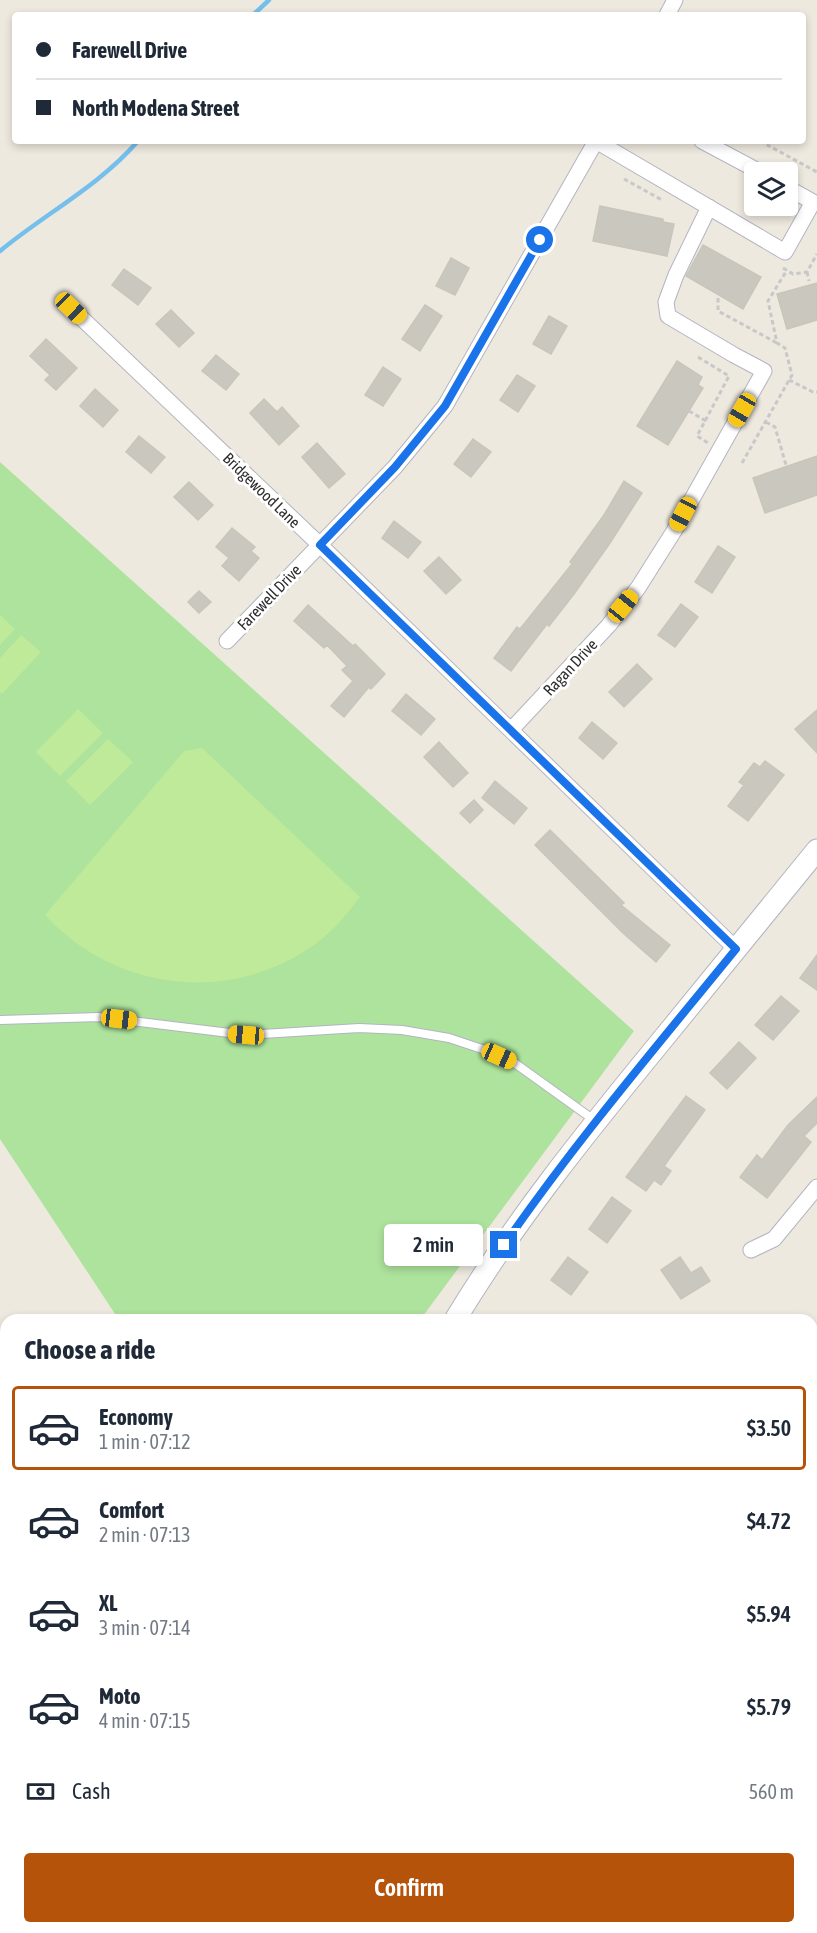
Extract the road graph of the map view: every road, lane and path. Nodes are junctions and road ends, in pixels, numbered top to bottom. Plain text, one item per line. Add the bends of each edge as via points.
1 (594, 144) edge
2 (601, 144) edge
3 (708, 144) edge
4 (771, 144) edge
5 (744, 163) edge
6 (817, 172) edge
7 (798, 194) edge
8 (709, 207) junction
9 (807, 272) dead end
10 (809, 281) dead end
11 (718, 298) dead end
12 (71, 308) dead end
13 (777, 343) dead end
14 (698, 357) dead end
15 (789, 380) dead end
16 (817, 392) edge
17 (689, 411) dead end
18 (706, 421) junction
19 (766, 422) dead end
20 (697, 436) dead end
21 (786, 465) dead end
22 (320, 545) junction
23 (227, 641) dead end
24 (511, 730) junction
25 (817, 850) edge
26 (736, 949) junction
27 (0, 1020) edge
28 (595, 1121) junction
29 (817, 1187) edge
30 (751, 1250) dead end
31 (459, 1314) edge

1 - 22 street, Farewell Drive via 445,406 395,467
2 - 8 street
3 - 5 street
4 - 6 path
7 - 8 street via 813,202 785,252
8 - 24 street, Ragan Drive via 676,275 666,302 668,316 764,371 638,588 609,625
9 - 10 path
11 - 13 path via 718,311
12 - 22 street, Bridgewood Lane
14 - 18 path via 729,376
15 - 16 path
17 - 18 path
18 - 20 path
19 - 21 path via 775,427
22 - 23 street, Farewell Drive
22 - 24 street, Bridgewood Lane
24 - 26 street, Bridgewood Lane
25 - 26 street
26 - 28 street
27 - 28 lane via 99,1017 246,1035 349,1028 402,1030 449,1038 516,1064
28 - 31 street
29 - 30 street via 774,1239

